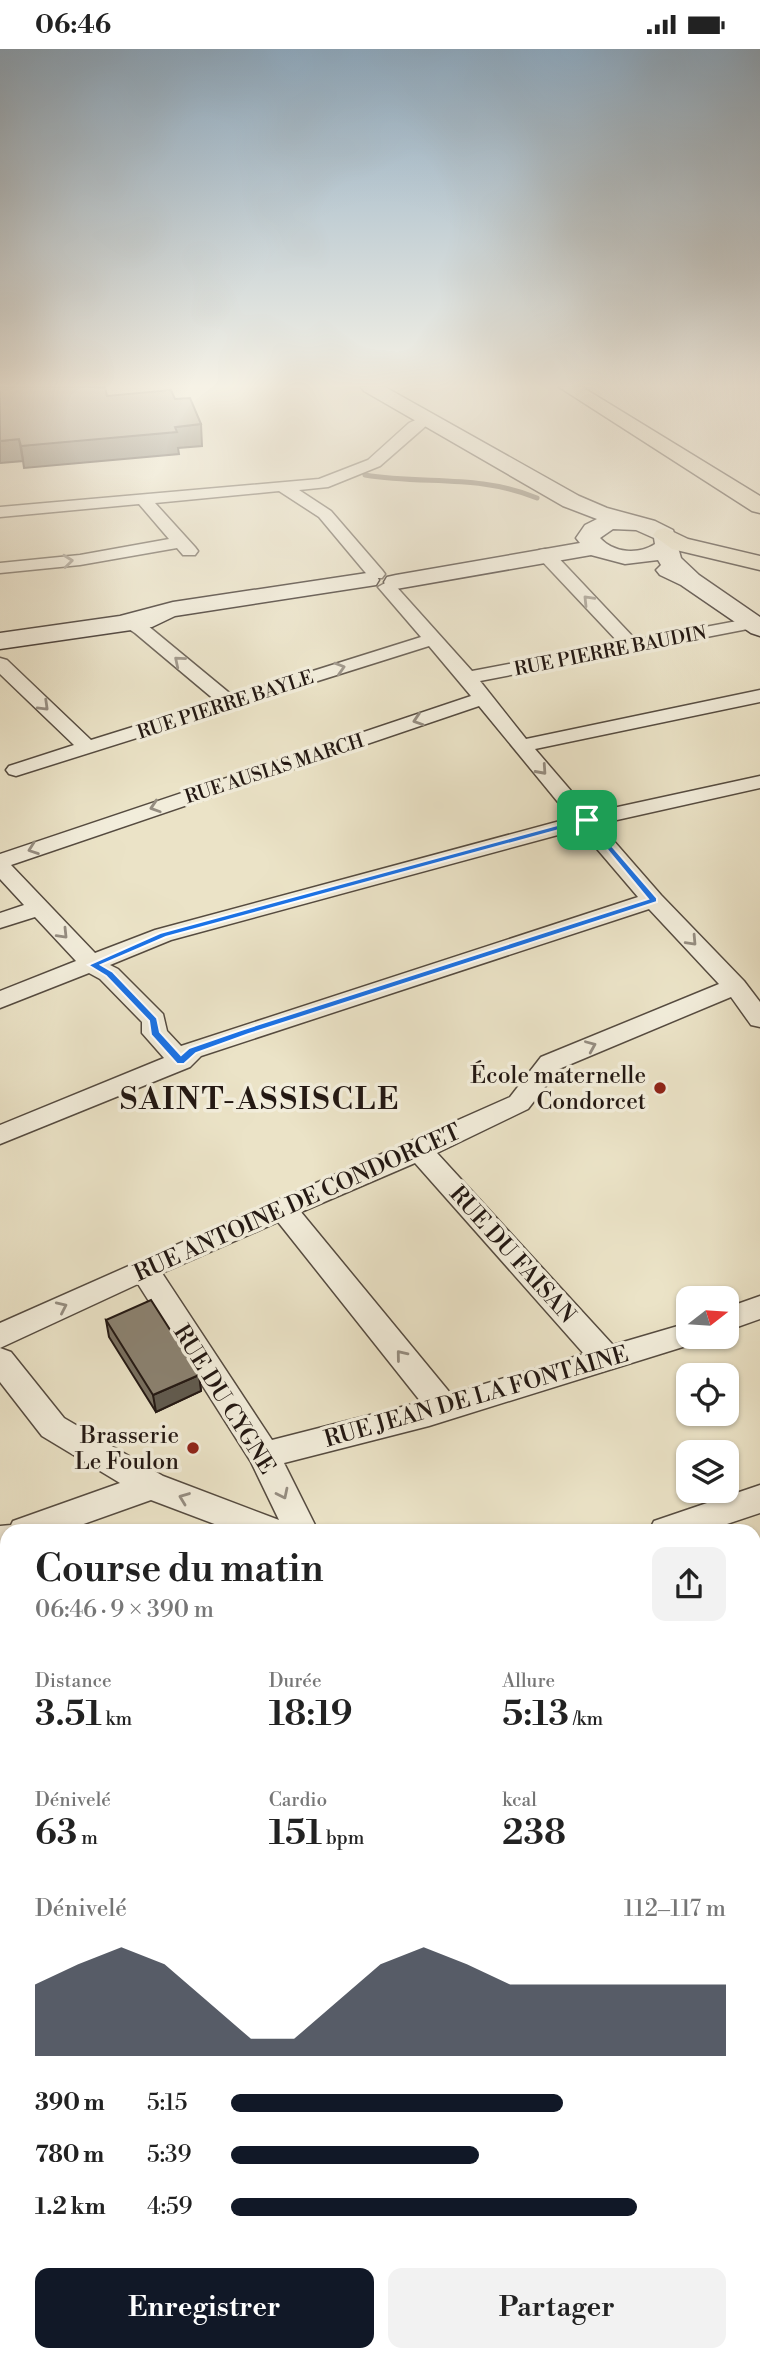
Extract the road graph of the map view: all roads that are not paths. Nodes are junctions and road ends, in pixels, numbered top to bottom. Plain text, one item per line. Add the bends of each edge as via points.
1 (178, 495) edge
2 (295, 495) edge
3 (560, 495) edge
4 (742, 495) edge
5 (142, 498) junction
6 (571, 501) junction
7 (760, 506) edge
8 (0, 512) edge
9 (635, 523) junction
10 (595, 538) junction
11 (666, 540) junction
12 (545, 554) junction
13 (633, 557) junction
14 (760, 563) edge
15 (0, 568) edge
16 (690, 580) junction
17 (382, 581) junction
18 (127, 622) junction
19 (757, 626) edge
20 (82, 629) junction
21 (0, 635) edge
22 (434, 639) junction
23 (0, 641) edge
24 (632, 646) junction
25 (0, 664) edge
26 (467, 678) junction
27 (760, 696) edge
28 (482, 699) junction
29 (229, 702) junction
30 (521, 746) junction
31 (88, 748) junction
32 (16, 770) dead end
33 (760, 782) edge
34 (587, 820) junction
35 (0, 863) edge
36 (653, 900) junction
37 (37, 908) junction
38 (0, 921) edge
39 (93, 965) junction
40 (735, 986) junction
41 (0, 1000) edge
42 (760, 1019) edge
43 (181, 1061) junction
44 (0, 1135) edge
45 (419, 1150) junction
46 (283, 1209) junction
47 (144, 1269) junction
48 (760, 1307) edge
49 (739, 1315) edge
50 (0, 1336) edge
51 (676, 1338) edge
52 (607, 1359) junction
53 (0, 1360) edge
54 (444, 1408) junction
55 (264, 1455) junction
56 (151, 1486) junction
57 (760, 1499) edge
58 (45, 1524) edge
59 (251, 1524) edge
60 (298, 1524) edge
61 (687, 1524) edge

1 - 5 street
2 - 17 street via 324,514
3 - 6 main road
4 - 7 highway
5 - 8 street
15 -> 5 street via 185,547
6 - 9 main road
6 - 10 main road
9 - 10 main road via 613,523
9 - 11 main road via 652,527
10 - 12 main road
10 - 13 main road via 611,554
11 - 13 main road via 654,553
11 - 14 highway
11 - 16 main road via 670,560
12 - 17 main road
24 -> 12 street
13 - 16 main road
16 - 19 main road
17 - 18 main road
17 - 22 street
18 - 20 main road
29 -> 18 street
19 - 24 street, RUE PIERRE BAUDIN
20 - 21 main road
20 - 23 main road
22 - 26 street
29 -> 22 street, RUE PIERRE BAYLE
24 - 26 street, RUE PIERRE BAUDIN
25 -> 31 street
26 - 28 street
27 - 30 street
28 - 30 street
28 -> 35 street, RUE AUSIAS MARCH
29 - 31 street, RUE PIERRE BAYLE
30 -> 34 street
31 - 32 street, RUE PIERRE BAYLE
33 - 34 street
34 - 36 street
34 - 39 street via 163,935
35 - 37 street
36 -> 40 street
36 - 43 street via 192,1050
37 - 38 street
37 -> 39 street
39 - 41 street
39 - 43 street via 109,974 154,1020 155,1033
40 - 42 street
45 -> 40 street, RUE ANTOINE DE CONDORCET via 519,1103 550,1063
43 - 44 street
45 - 46 street, RUE ANTOINE DE CONDORCET
45 - 52 street, RUE DU FAISAN
46 - 47 street, RUE ANTOINE DE CONDORCET
54 -> 46 street
50 -> 47 street, RUE ANTOINE DE CONDORCET
47 - 55 street, RUE DU CYGNE
48 - 49 street
51 - 52 street, RUE JEAN DE LA FONTAINE
52 - 54 street, RUE JEAN DE LA FONTAINE
53 - 56 street via 53,1427
54 - 55 street, RUE JEAN DE LA FONTAINE
55 -> 60 street, RUE DU CYGNE
56 - 58 street
59 -> 56 street
57 - 61 street

